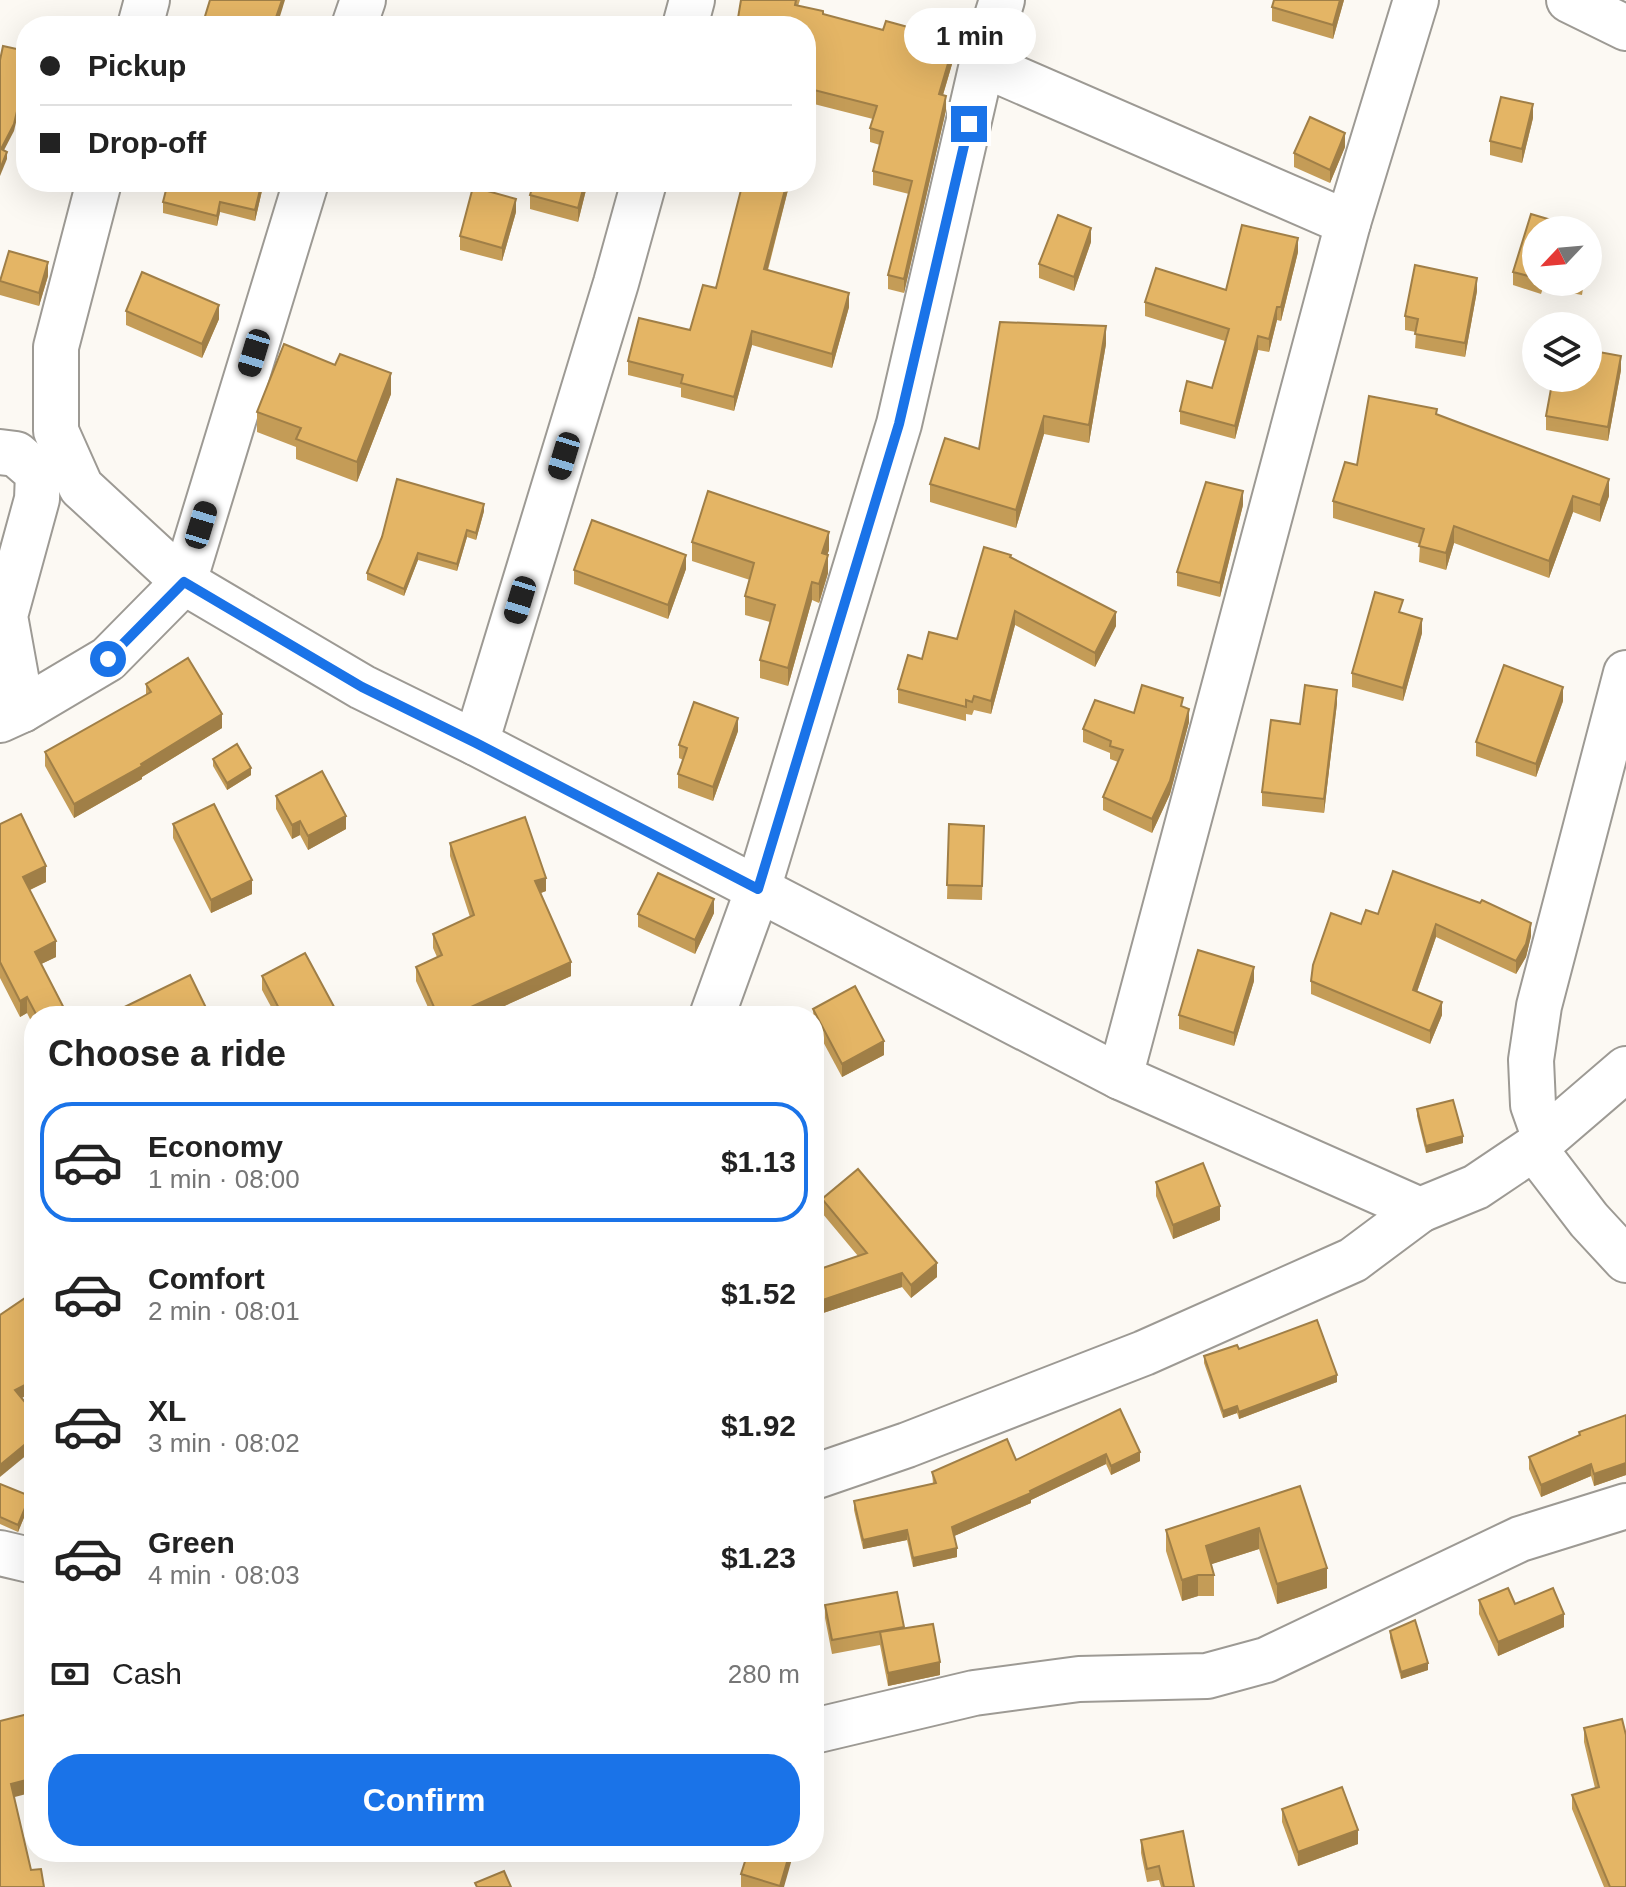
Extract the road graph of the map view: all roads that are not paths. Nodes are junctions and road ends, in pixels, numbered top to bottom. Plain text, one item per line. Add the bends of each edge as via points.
1 (1002, 0) edge
2 (1416, 0) edge
3 (1569, 0) edge
4 (1626, 28) edge
5 (982, 64) junction
6 (96, 192) edge
7 (303, 192) edge
8 (641, 192) edge
9 (1348, 223) junction
10 (0, 452) edge
11 (184, 582) junction
12 (1626, 673) edge
13 (11, 715) edge
14 (476, 743) junction
15 (758, 889) junction
16 (716, 1006) edge
17 (1626, 1069) edge
18 (1120, 1077) junction
19 (1539, 1144) junction
20 (1420, 1210) junction
21 (1626, 1260) edge
22 (824, 1474) edge
23 (1626, 1506) edge
24 (0, 1553) edge
25 (24, 1559) edge
26 (824, 1729) edge

1 - 5 street
2 - 9 street
3 - 4 street
5 - 9 street
5 - 15 street via 899,424
6 - 11 street via 56,347 56,431 81,487
7 - 11 street
8 - 14 street
9 - 18 street
10 - 13 street via 16,454 38,473 37,499 5,616
11 - 13 street via 108,659
11 - 14 street via 362,687
12 - 19 street via 1539,1006 1531,1060
14 - 15 street
15 - 16 street
15 - 18 street
17 - 19 street
18 - 20 street
19 - 20 street via 1476,1187
19 - 21 street via 1589,1220
20 - 22 street via 1353,1260 1144,1353
23 - 26 street via 1520,1539 1266,1660 1207,1676 1079,1679 974,1693
24 - 25 street

